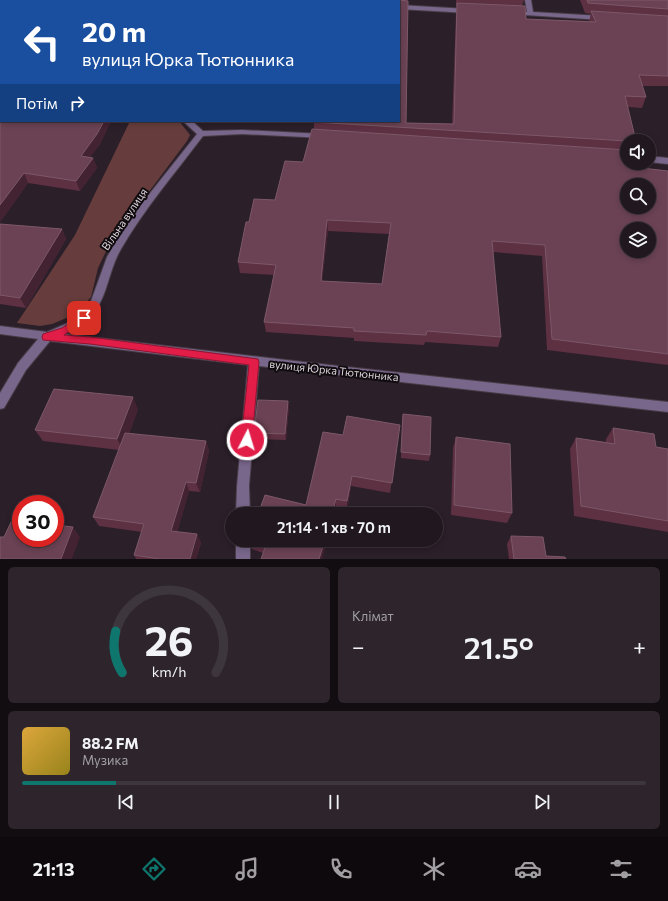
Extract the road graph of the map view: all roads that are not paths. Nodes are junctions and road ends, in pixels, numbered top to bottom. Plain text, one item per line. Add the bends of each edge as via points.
1 (426, 0) edge
2 (528, 0) edge
3 (400, 7) edge
4 (425, 9) junction
5 (478, 11) edge
6 (508, 12) edge
7 (530, 13) junction
8 (607, 18) edge
9 (188, 122) edge
10 (201, 134) junction
11 (330, 137) edge
12 (656, 160) edge
13 (668, 161) edge
14 (0, 330) edge
15 (47, 337) junction
16 (254, 362) junction
17 (0, 404) edge
18 (668, 407) edge
19 (243, 507) edge
20 (243, 547) edge
21 (243, 559) edge

1 - 4 street
2 - 7 street
3 - 4 street
4 - 5 street
6 - 7 street
7 - 8 street
9 - 10 street
10 - 11 street via 242,132
10 - 15 street, Вільна вулиця via 116,249 106,269 99,298 84,318
12 - 13 street
14 - 15 street, вулиця Юрка Тютюнника
15 - 16 street, вулиця Юрка Тютюнника via 90,340
15 - 17 street, Вільна вулиця via 13,379
16 - 18 street, вулиця Юрка Тютюнника
16 - 19 street via 242,486
20 - 21 street

